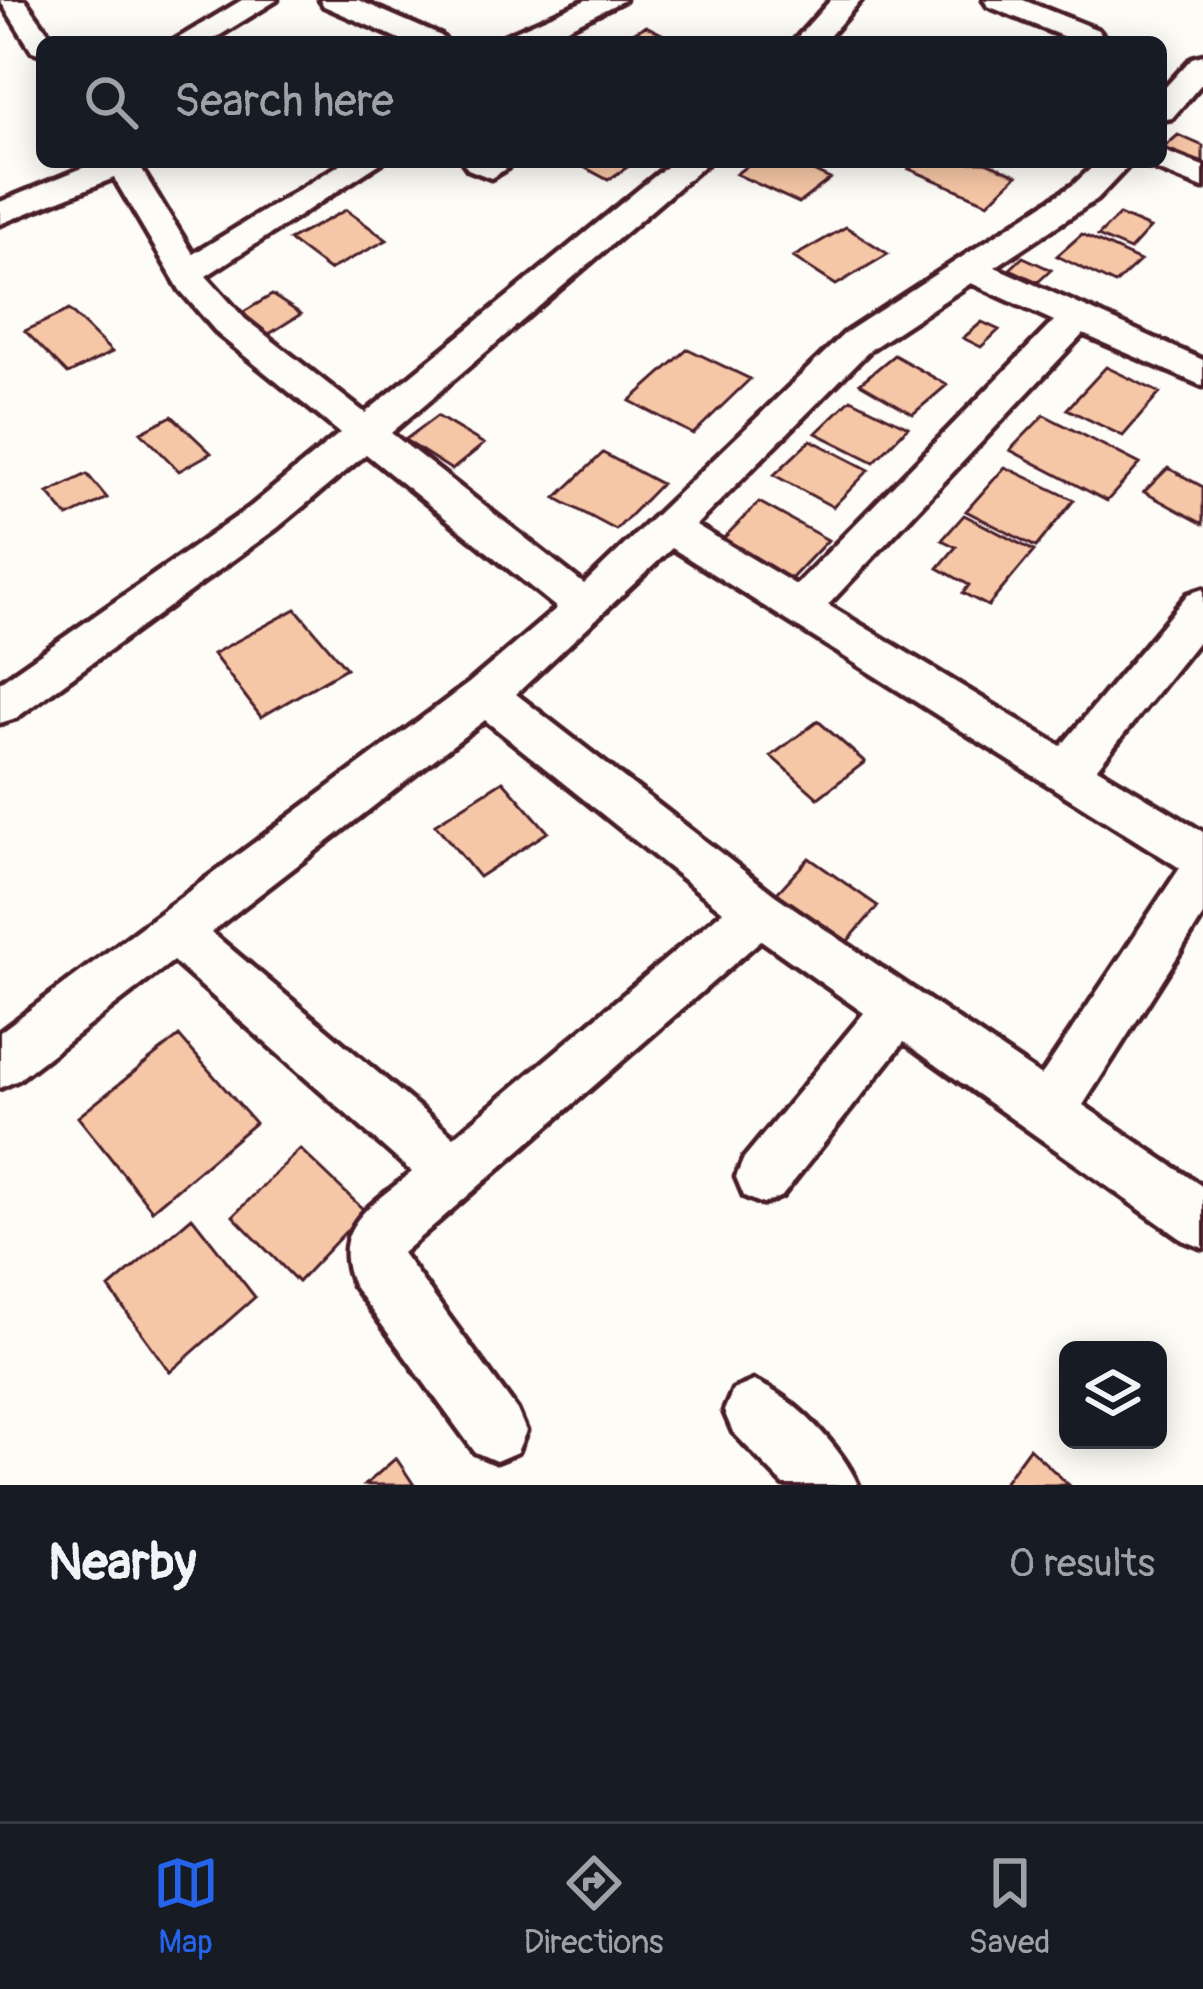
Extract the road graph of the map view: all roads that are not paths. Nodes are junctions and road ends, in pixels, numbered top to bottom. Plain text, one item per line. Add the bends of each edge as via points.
1 (11, 0) edge
2 (263, 0) edge
3 (334, 0) edge
4 (610, 0) edge
5 (847, 0) edge
6 (998, 0) edge
7 (36, 36) edge
8 (198, 36) edge
9 (417, 36) edge
10 (528, 36) edge
11 (814, 36) edge
12 (1088, 36) dead end
13 (1203, 64) edge
14 (1167, 104) edge
15 (1167, 163) edge
16 (110, 168) edge
17 (125, 168) edge
18 (356, 168) edge
19 (685, 168) edge
20 (1110, 168) edge
21 (1203, 178) edge
22 (0, 214) edge
23 (968, 268) junction
24 (187, 273) junction
25 (1077, 318) junction
26 (1203, 374) edge
27 (369, 433) junction
28 (670, 528) junction
29 (800, 605) junction
30 (1203, 605) edge
31 (586, 608) junction
32 (485, 695) junction
33 (0, 705) edge
34 (1067, 771) junction
35 (1203, 857) edge
36 (1203, 874) edge
37 (759, 911) junction
38 (175, 932) junction
39 (900, 1008) junction
40 (0, 1063) edge
41 (1049, 1111) junction
42 (453, 1172) junction
43 (764, 1177) dead end
44 (1203, 1220) edge
45 (754, 1411) dead end
46 (496, 1431) dead end
47 (827, 1485) edge

1 - 7 street
2 - 8 street
3 - 9 street
4 - 10 street
5 - 11 street
6 - 12 street
13 - 14 street
15 - 21 street
16 - 22 street
17 - 24 street
18 - 24 street
19 - 27 street
20 - 23 street
23 - 25 street
23 - 28 street via 858,341
24 - 27 street via 232,327
25 - 26 street
25 - 29 street
27 - 31 street
27 - 33 street
28 - 29 street
28 - 31 street
29 - 34 street
30 - 34 street
31 - 32 street
32 - 37 street
32 - 38 street
34 - 35 street
36 - 41 street
37 - 39 street
37 - 42 street
38 - 40 street
38 - 42 street
39 - 41 street
39 - 43 street
41 - 44 street
42 - 46 street via 370,1252 383,1281
45 - 47 street

